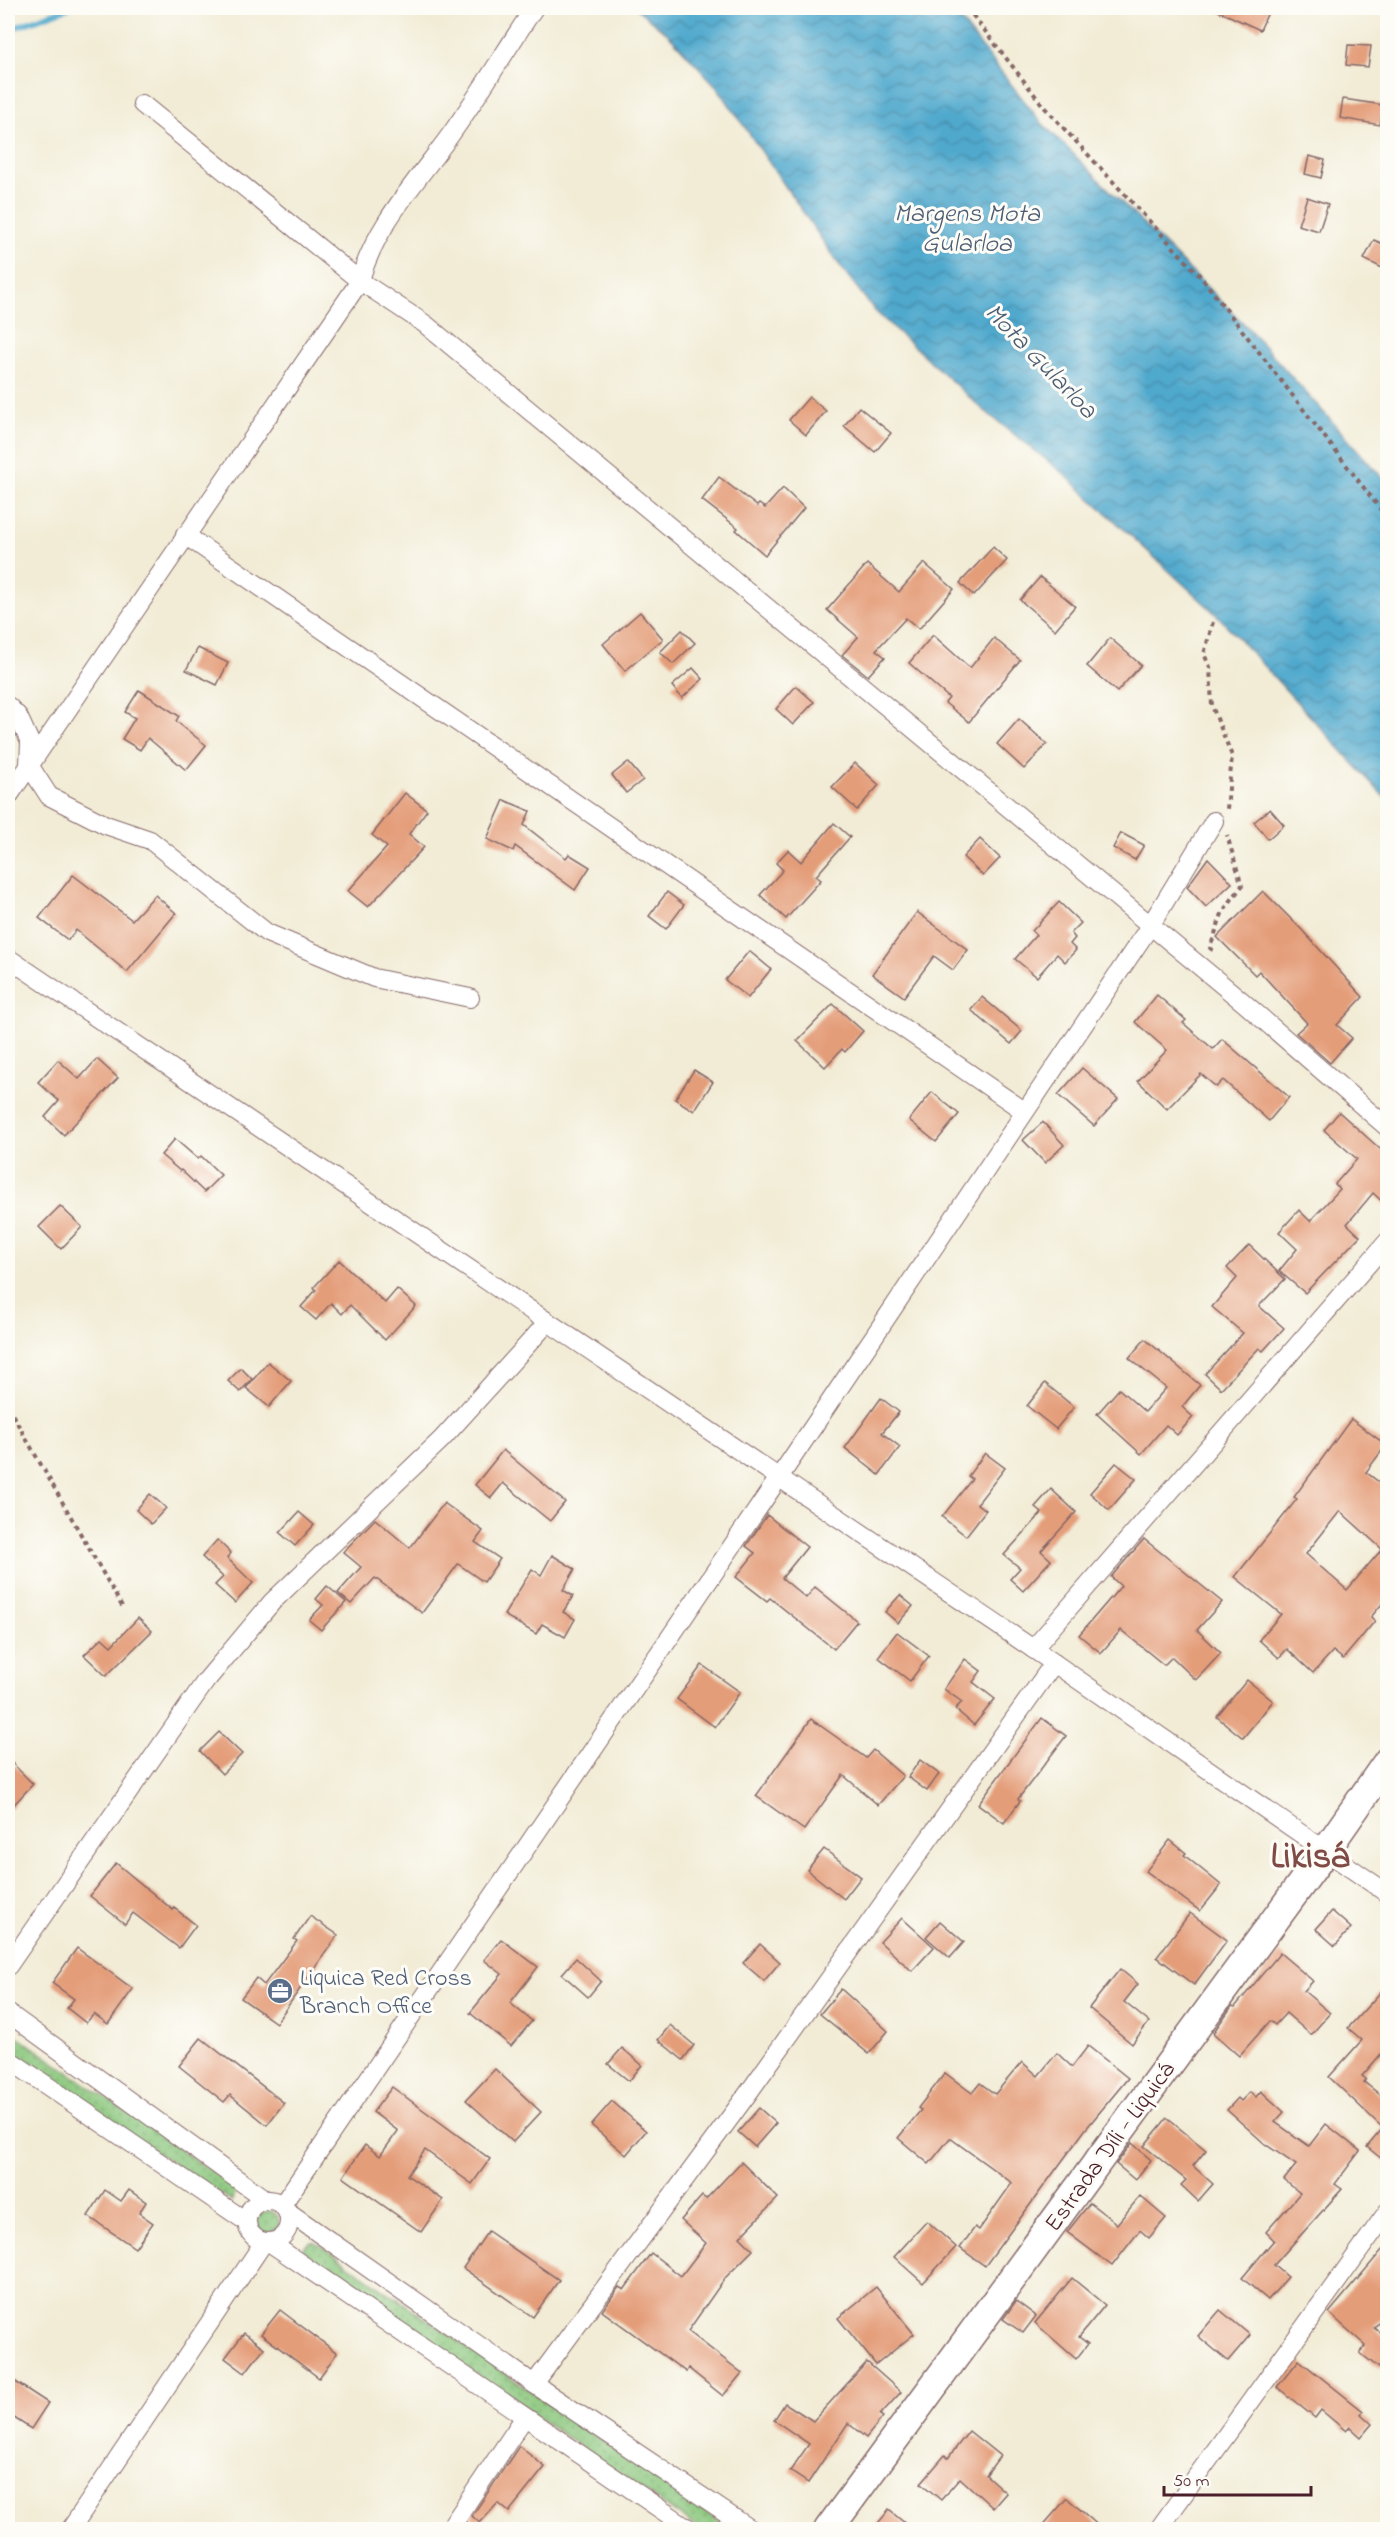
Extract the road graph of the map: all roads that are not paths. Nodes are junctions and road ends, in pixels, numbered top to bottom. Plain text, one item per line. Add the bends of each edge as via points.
1 (534, 8) edge
2 (142, 104) dead end
3 (360, 282) junction
4 (185, 535) junction
5 (8, 706) edge
6 (29, 765) junction
7 (8, 797) edge
8 (1214, 821) dead end
9 (1150, 926) junction
10 (8, 958) edge
11 (470, 998) dead end
12 (1024, 1111) junction
13 (1388, 1128) edge
14 (1388, 1241) edge
15 (547, 1323) junction
16 (778, 1479) junction
17 (1033, 1649) junction
18 (1054, 1663) junction
19 (1388, 1761) edge
20 (1326, 1850) junction
21 (1388, 1894) edge
22 (8, 1966) edge
23 (8, 2013) edge
24 (8, 2060) edge
25 (278, 2205) junction
26 (1388, 2211) edge
27 (247, 2222) junction
28 (266, 2242) junction
29 (534, 2384) junction
30 (524, 2418) junction
31 (70, 2529) edge
32 (449, 2529) edge
33 (691, 2529) edge
34 (752, 2529) edge
35 (828, 2529) edge
36 (1158, 2529) edge

1 - 3 street via 395,212 366,259
2 - 3 street
3 - 4 street
3 - 9 street via 425,324
4 - 6 street
4 - 12 street
5 - 6 street via 18,716 30,742
6 - 7 street
6 - 11 street via 49,796 106,825 150,840 267,933 374,978
8 - 9 street
9 - 12 street
9 - 13 street
10 - 15 street
12 - 16 street
14 - 17 street
15 - 16 street
15 - 22 street via 442,1439 272,1602 205,1682
16 - 17 street
16 - 25 street
17 - 18 street
18 - 20 street
18 - 29 street via 749,2092
19 - 20 main road, Estrada Díli - Liquicá
20 - 21 street
20 - 35 main road, Estrada Díli - Liquicá
23 - 25 street
24 - 27 street
25 - 27 street via 252,2207
25 - 28 street via 289,2222 286,2232 279,2239
25 - 29 street
26 - 36 street
27 - 28 street via 255,2238
28 - 30 street
28 - 31 street
29 - 34 street
30 - 32 street
30 - 33 street

